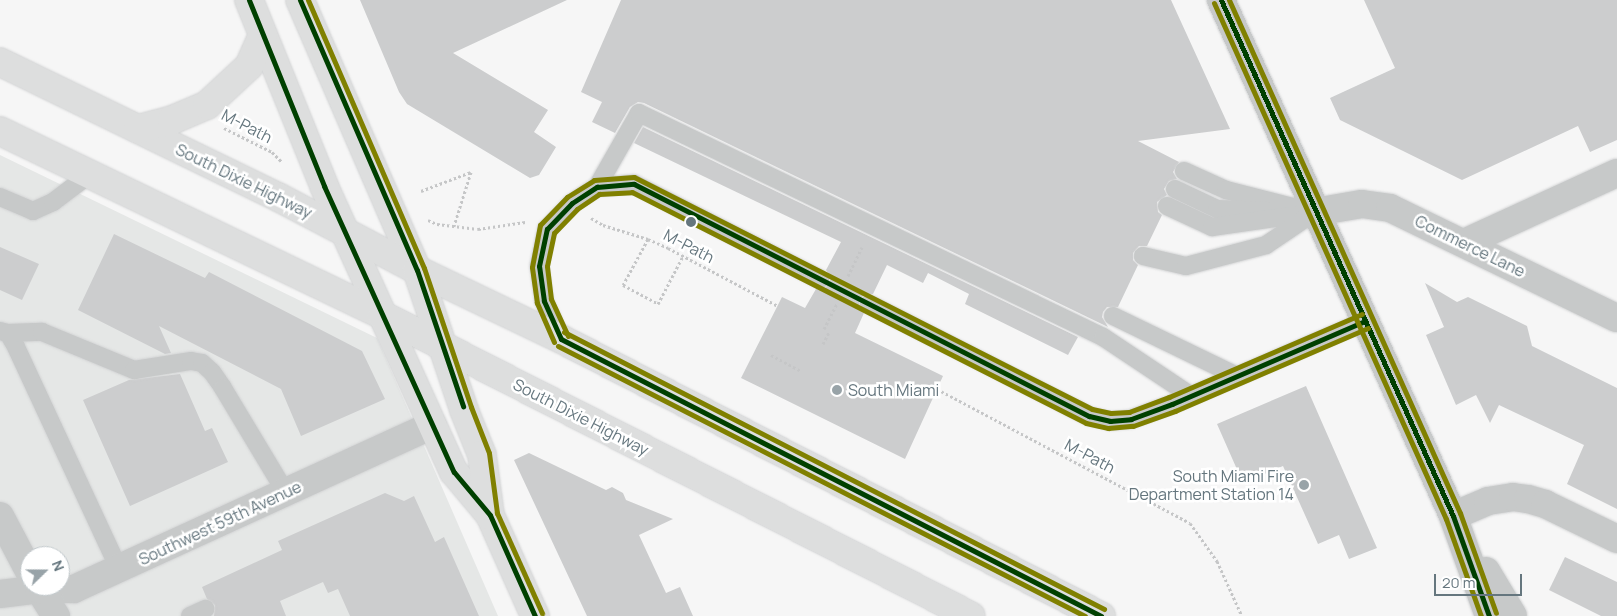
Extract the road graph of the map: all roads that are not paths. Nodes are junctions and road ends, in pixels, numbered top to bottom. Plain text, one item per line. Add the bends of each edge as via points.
1 (249, 0) edge
2 (300, 0) edge
3 (1222, 0) edge
4 (263, 35) junction
5 (0, 62) edge
6 (138, 129) junction
7 (0, 131) edge
8 (1184, 171) dead end
9 (1617, 173) edge
10 (90, 174) junction
11 (596, 187) junction
12 (1175, 189) dead end
13 (0, 197) edge
14 (1167, 206) dead end
15 (1315, 212) junction
16 (346, 232) junction
17 (1464, 243) junction
18 (1143, 256) dead end
19 (417, 270) junction
20 (820, 279) dead end
21 (869, 304) dead end
22 (382, 315) junction
23 (1114, 316) dead end
24 (1617, 318) edge
25 (1365, 321) junction
26 (4, 332) edge
27 (561, 339) junction
28 (443, 348) junction
29 (1237, 376) junction
30 (1190, 395) junction
31 (432, 425) junction
32 (286, 493) junction
33 (490, 515) junction
34 (0, 516) edge
35 (1453, 516) junction
36 (1617, 539) edge
37 (20, 554) edge
38 (119, 569) junction
39 (20, 588) edge
40 (70, 588) edge
41 (0, 594) edge
42 (43, 596) edge
43 (56, 616) edge
44 (535, 616) edge
45 (972, 616) edge
46 (1101, 616) edge
47 (1489, 616) edge
48 (1513, 616) edge

1 - 4 main road
2 - 19 main road
3 - 15 street
4 - 6 main road via 249,66 207,105 172,120
4 - 16 main road via 316,168
5 - 6 main road, South Dixie Highway
6 - 16 main road, South Dixie Highway
7 - 10 main road, South Dixie Highway
8 - 15 lane via 1226,190
9 - 17 street
10 - 13 lane via 54,202 33,211
10 - 22 main road, South Dixie Highway
11 - 20 lane via 634,184
11 - 27 lane via 572,203 547,230 538,266 544,301
11 - 30 lane via 639,113 1103,337
12 - 15 lane via 1217,209
14 - 15 lane via 1212,227
15 - 17 street, Commerce Lane via 1371,204 1390,208
15 - 18 lane via 1266,245 1186,266
15 - 25 street
16 - 19 main road, South Dixie Highway
16 - 22 main road
17 - 24 street, Commerce Lane
19 - 27 main road, South Dixie Highway
19 - 28 main road
21 - 30 lane via 1089,416 1110,421 1131,419
22 - 28 main road, South Dixie Highway
22 - 31 main road
23 - 29 lane
25 - 29 lane
25 - 35 street
26 - 32 lane via 42,332 134,370 191,361 202,363 223,388
26 - 38 lane
27 - 46 main road, South Dixie Highway
28 - 33 main road via 482,455
28 - 45 main road, South Dixie Highway
29 - 30 lane
31 - 32 street, Southwest 59th Avenue
31 - 33 main road via 454,472
32 - 38 street, Southwest 59th Avenue
33 - 44 main road
34 - 37 street
35 - 36 street via 1488,500 1528,499
35 - 47 street
35 - 48 street
38 - 40 street, Southwest 59th Avenue
39 - 41 street, Southwest 59th Avenue
42 - 43 street

